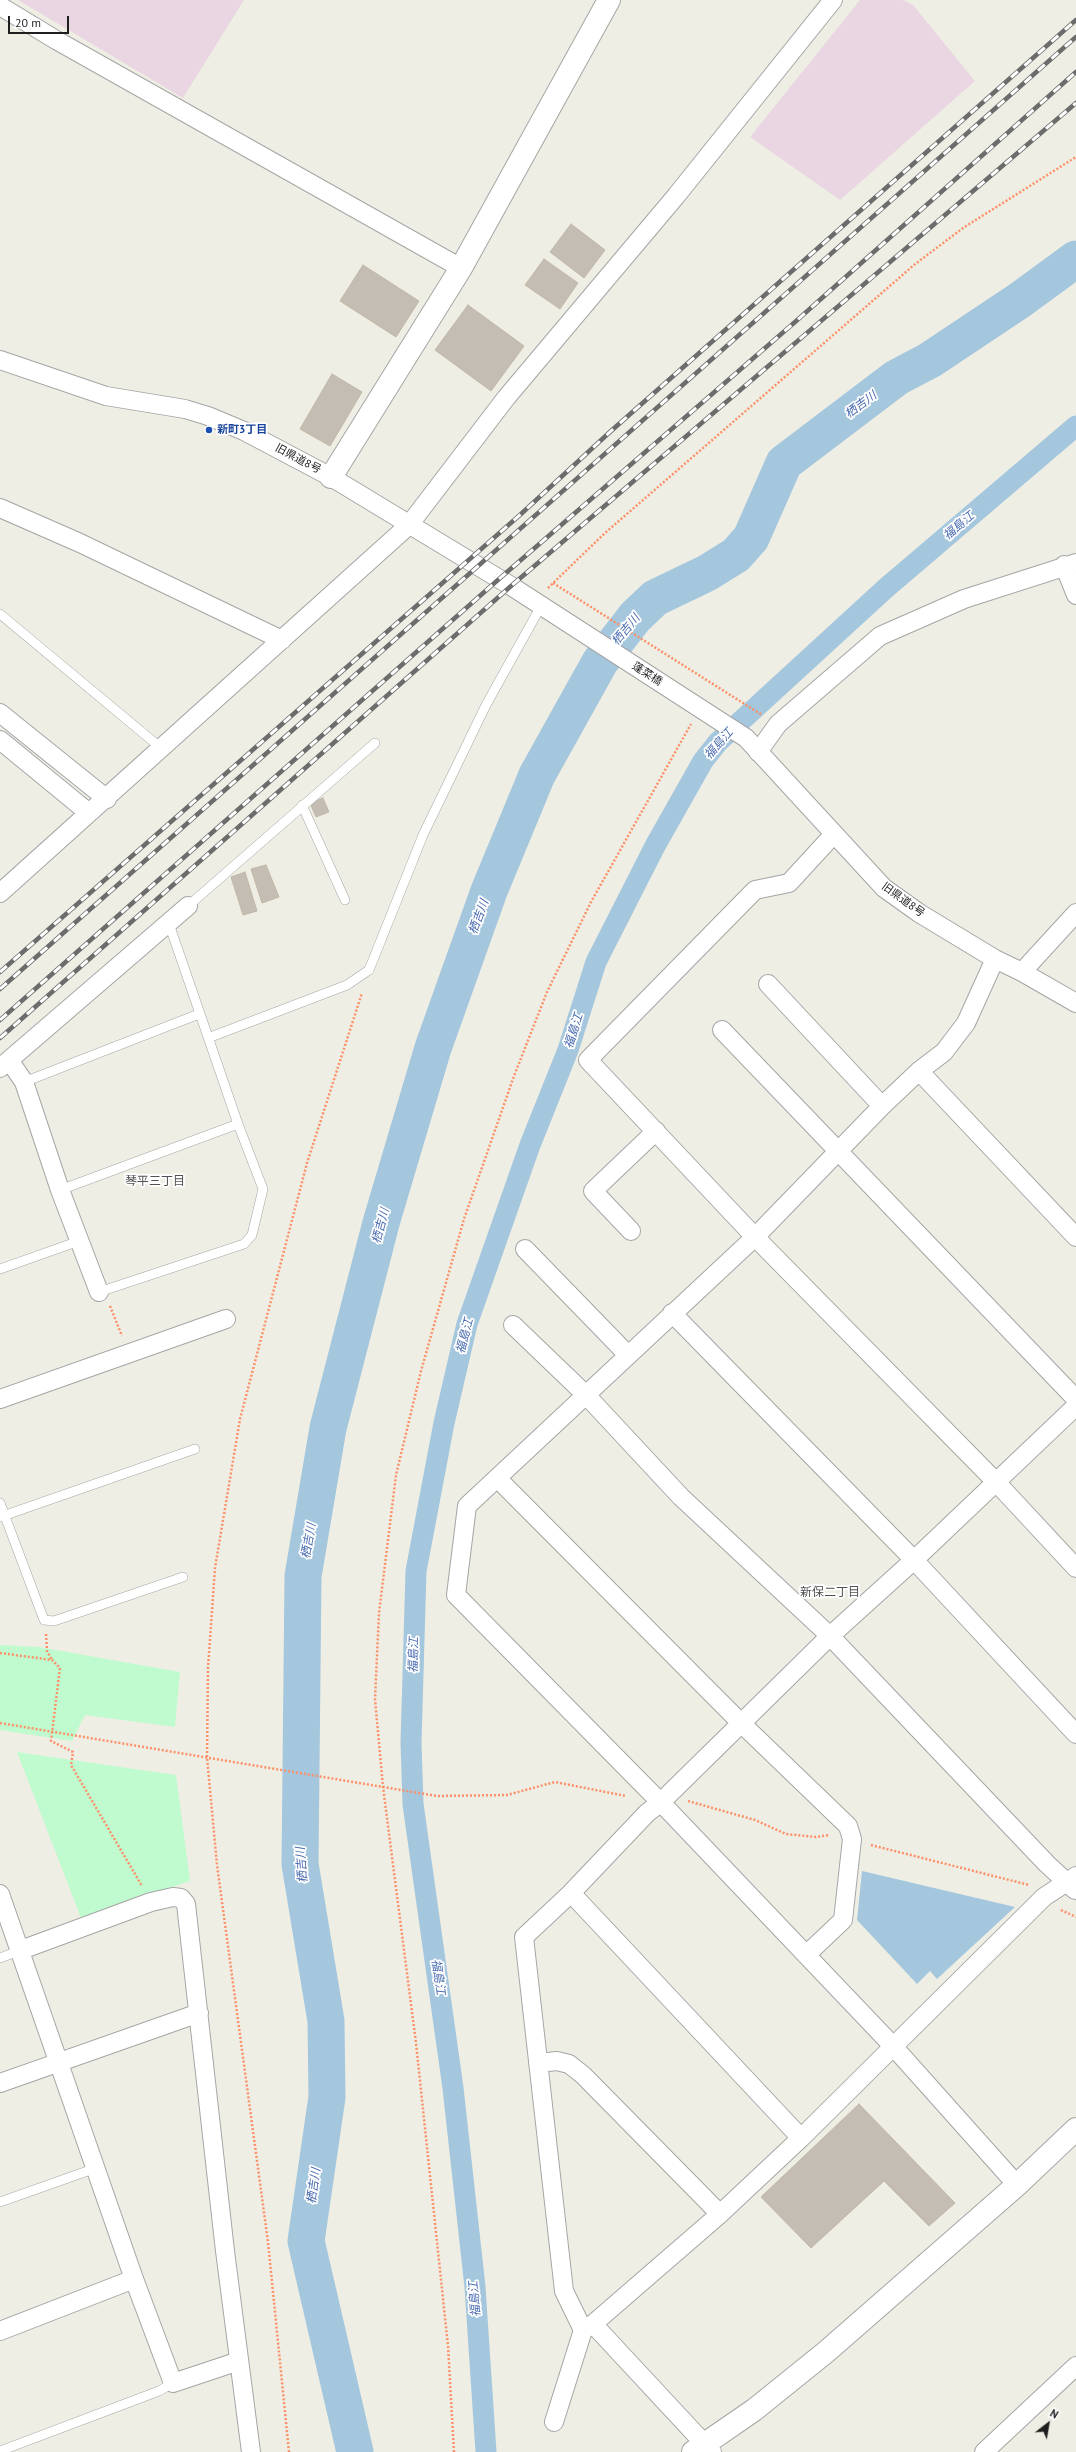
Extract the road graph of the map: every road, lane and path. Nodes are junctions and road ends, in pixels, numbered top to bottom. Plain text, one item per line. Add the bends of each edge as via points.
1 (609, 0) edge
2 (834, 0) edge
3 (0, 6) edge
4 (1076, 157) edge
5 (461, 268) junction
6 (2, 366) edge
7 (331, 477) junction
8 (0, 508) edge
9 (409, 525) junction
10 (1070, 564) edge
11 (553, 583) junction
12 (1076, 595) edge
13 (541, 606) junction
14 (2, 619) edge
15 (282, 640) junction
16 (0, 713) edge
17 (768, 718) dead end
18 (746, 738) joint
19 (0, 740) edge
20 (375, 743) dead end
21 (161, 748) junction
22 (758, 752) junction
23 (106, 799) junction
24 (302, 805) junction
25 (89, 813) junction
26 (834, 834) junction
27 (0, 893) edge
28 (345, 900) dead end
29 (188, 906) joint
30 (1076, 913) edge
31 (168, 921) junction
32 (995, 959) junction
33 (369, 970) junction
34 (1022, 972) junction
35 (768, 984) dead end
36 (1076, 1003) edge
37 (199, 1014) junction
38 (722, 1030) dead end
39 (208, 1038) junction
40 (4, 1064) edge
41 (919, 1071) junction
42 (24, 1082) junction
43 (882, 1106) junction
44 (238, 1124) junction
45 (656, 1131) junction
46 (838, 1151) junction
47 (60, 1190) junction
48 (631, 1231) dead end
49 (755, 1237) junction
50 (1076, 1237) edge
51 (79, 1241) junction
52 (525, 1249) dead end
53 (0, 1269) edge
54 (99, 1292) junction
55 (672, 1313) junction
56 (226, 1319) dead end
57 (513, 1325) dead end
58 (128, 1354) junction
59 (628, 1355) junction
60 (586, 1395) junction
61 (0, 1399) edge
62 (1076, 1399) edge
63 (1076, 1406) edge
64 (195, 1449) dead end
65 (497, 1478) junction
66 (997, 1483) junction
67 (0, 1503) edge
68 (2, 1516) edge
69 (914, 1560) junction
70 (1076, 1568) edge
71 (183, 1577) dead end
72 (44, 1620) junction
73 (830, 1636) junction
74 (0, 1654) edge
75 (52, 1660) junction
76 (0, 1723) edge
77 (740, 1723) junction
78 (53, 1732) junction
79 (1076, 1734) edge
80 (207, 1757) junction
81 (632, 1798) dead end
82 (687, 1801) dead end
83 (660, 1804) junction
84 (833, 1835) dead end
85 (868, 1845) dead end
86 (1073, 1883) edge
87 (1030, 1885) dead end
88 (572, 1893) junction
89 (0, 1894) edge
90 (151, 1902) junction
91 (1055, 1907) dead end
92 (1076, 1917) edge
93 (21, 1950) junction
94 (806, 1955) junction
95 (0, 1958) edge
96 (199, 2013) junction
97 (892, 2045) junction
98 (60, 2062) junction
99 (538, 2063) junction
100 (0, 2083) edge
101 (1076, 2129) edge
102 (801, 2138) junction
103 (96, 2168) junction
104 (1017, 2185) junction
105 (0, 2202) edge
106 (720, 2214) junction
107 (134, 2279) junction
108 (588, 2327) junction
109 (0, 2331) edge
110 (239, 2361) junction
111 (1076, 2366) edge
112 (173, 2383) junction
113 (554, 2422) dead end
114 (703, 2449) edge
115 (0, 2451) edge
116 (251, 2452) edge
117 (289, 2452) edge
118 (984, 2452) edge

1 - 5 street
2 - 9 street via 662,214 506,398
3 - 5 street
4 - 11 path via 963,228 914,265 604,533
5 - 7 street
6 - 7 street, 旧県道8号 via 106,396 185,409 208,416 244,431
7 - 9 street, 旧県道8号
8 - 15 street via 80,543
9 - 13 street, 旧県道8号
9 - 15 street
10 - 12 street
10 - 22 street via 964,599 880,636 778,724
11 - 13 path
11 - 17 path
13 - 18 street, 蓬菜橋
13 - 33 lane via 486,705 423,835
14 - 21 lane
15 - 21 street
16 - 23 street
18 - 22 street, 旧県道8号
19 - 25 street
20 - 24 lane
21 - 23 street
22 - 26 street, 旧県道8号
23 - 25 street
24 - 28 lane
24 - 29 lane
25 - 27 street
26 - 32 street, 旧県道8号 via 884,888 919,913
26 - 45 street via 789,883 755,890 588,1060
29 - 31 street
30 - 34 street
31 - 37 lane
31 - 40 street
32 - 34 street, 旧県道8号
32 - 41 street via 966,1023 944,1052
33 - 39 lane via 347,985
33 - 80 path via 307,1163 240,1419 215,1568 208,1668
34 - 36 street, 旧県道8号
35 - 43 street
37 - 39 lane
37 - 42 lane
38 - 46 street
39 - 44 lane
40 - 42 street
41 - 43 street
41 - 50 street
42 - 47 street
43 - 46 street
44 - 47 lane
44 - 54 lane via 263,1189 252,1235 244,1244
45 - 48 street via 593,1191
45 - 49 street
46 - 49 street
46 - 62 street
47 - 51 street
49 - 55 street
49 - 66 street
51 - 53 lane
51 - 54 street
52 - 59 street
54 - 58 path via 108,1299
55 - 59 street
55 - 69 street
56 - 58 street
57 - 60 street
58 - 61 street
59 - 60 street
60 - 65 street
60 - 73 street via 681,1497
63 - 66 street
64 - 68 lane
65 - 77 street
65 - 83 street via 467,1506 456,1595
66 - 69 street
66 - 70 street
67 - 68 lane
68 - 72 lane
69 - 73 street
69 - 79 street
71 - 72 lane via 54,1621
72 - 75 path via 48,1651
73 - 77 street
73 - 86 street
74 - 75 path
75 - 78 path via 60,1668
76 - 78 path
77 - 83 street
77 - 94 street via 844,1820 852,1833 843,1920
78 - 80 path
78 - 90 path via 51,1741 72,1752 71,1765
80 - 81 path via 438,1796 507,1795 555,1782
80 - 117 path via 217,1865 268,2242
82 - 84 path via 756,1820 786,1834 816,1837
83 - 88 street via 647,1813
83 - 94 street
85 - 87 path
86 - 97 street via 1044,1897
88 - 99 street via 524,1937
88 - 102 street
89 - 93 street
90 - 93 street
90 - 96 street via 173,1897 180,1898 186,1904
91 - 92 path
93 - 95 lane
93 - 98 street
94 - 97 street
96 - 98 street
96 - 110 street
97 - 102 street
97 - 104 street
98 - 100 street
98 - 103 street
99 - 106 street via 556,2061 569,2064 583,2075
99 - 108 street via 564,2291
101 - 104 street
102 - 106 street
103 - 105 lane
103 - 107 street
104 - 114 street via 826,2352
106 - 108 street
107 - 109 street
107 - 112 street
108 - 113 street
108 - 114 street
110 - 112 street
110 - 116 street
111 - 118 street
112 - 115 lane via 159,2392

